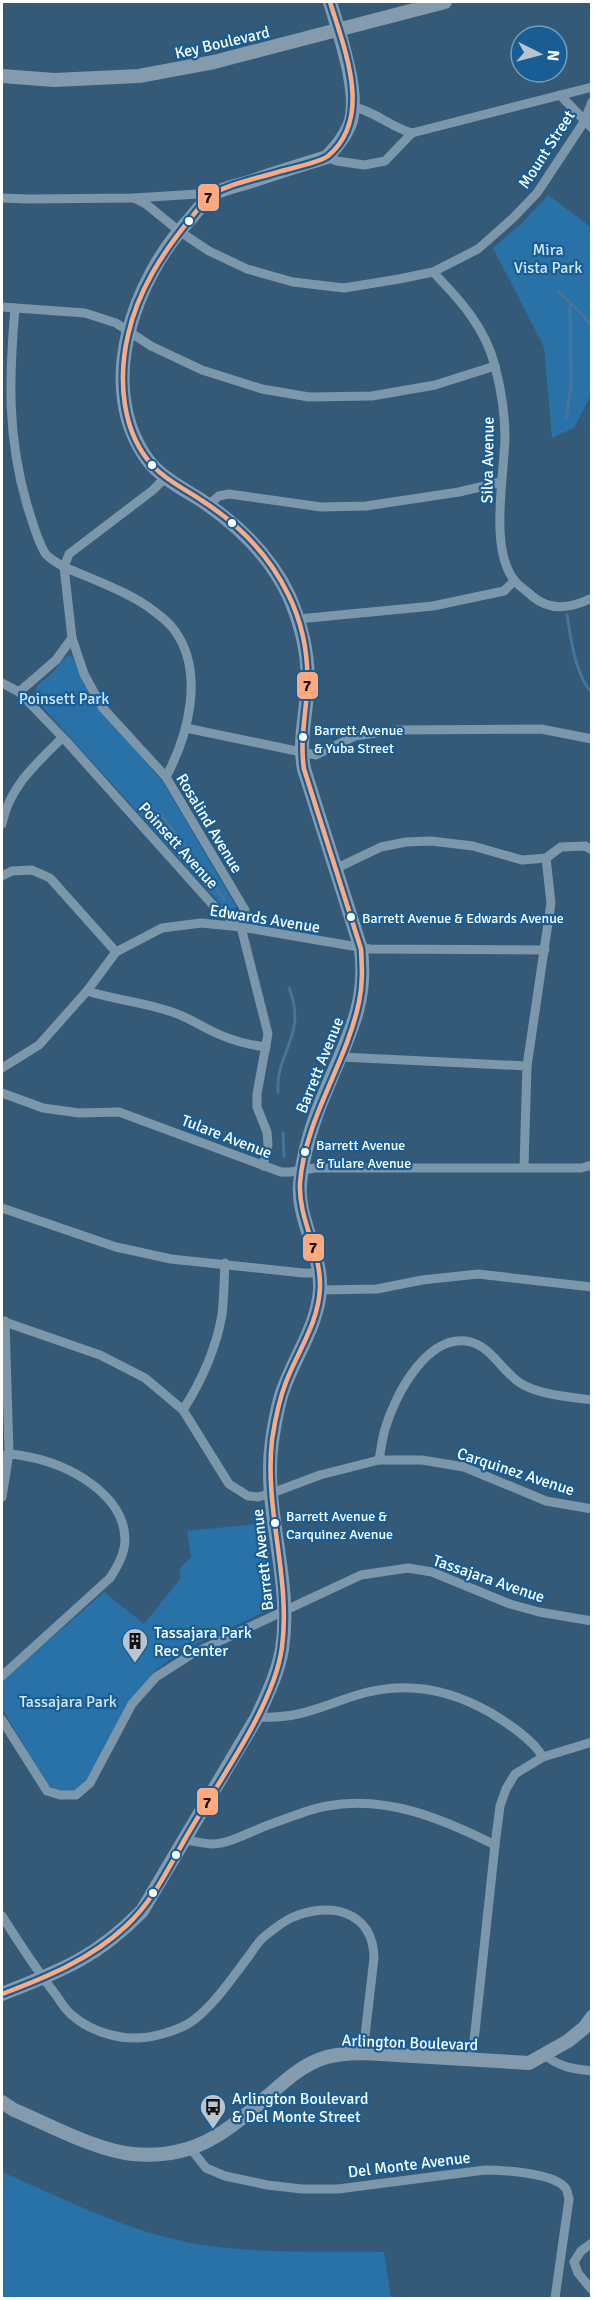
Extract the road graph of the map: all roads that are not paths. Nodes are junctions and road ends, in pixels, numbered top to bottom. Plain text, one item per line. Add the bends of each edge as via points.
1 (330, 2) edge
2 (445, 2) edge
3 (338, 31) junction
4 (2, 76) edge
5 (591, 87) edge
6 (560, 95) junction
7 (591, 102) edge
8 (353, 107) junction
9 (588, 125) edge
10 (412, 133) junction
11 (327, 157) junction
12 (214, 193) junction
13 (2, 198) edge
14 (134, 198) junction
15 (178, 231) junction
16 (433, 272) junction
17 (2, 307) edge
18 (15, 308) junction
19 (128, 330) junction
20 (495, 366) junction
21 (166, 477) junction
22 (501, 482) junction
23 (208, 505) junction
24 (63, 567) junction
25 (514, 581) junction
26 (591, 598) edge
27 (298, 620) junction
28 (72, 638) junction
29 (2, 683) edge
30 (19, 692) junction
31 (186, 728) junction
32 (62, 738) junction
33 (591, 738) edge
34 (301, 751) junction
35 (166, 777) junction
36 (2, 824) edge
37 (591, 849) edge
38 (546, 858) junction
39 (334, 869) junction
40 (2, 876) edge
41 (241, 927) junction
42 (361, 949) junction
43 (545, 950) junction
44 (116, 952) junction
45 (87, 991) junction
46 (266, 1047) junction
47 (342, 1057) junction
48 (527, 1066) junction
49 (2, 1068) edge
50 (2, 1093) edge
51 (591, 1165) edge
52 (263, 1166) junction
53 (524, 1167) junction
54 (303, 1170) junction
55 (2, 1208) edge
56 (225, 1263) junction
57 (319, 1273) junction
58 (591, 1287) edge
59 (320, 1290) junction
60 (3, 1321) edge
61 (591, 1400) edge
62 (183, 1410) junction
63 (5, 1454) edge
64 (379, 1460) junction
65 (272, 1493) junction
66 (2, 1497) edge
67 (591, 1509) edge
68 (284, 1611) junction
69 (591, 1621) edge
70 (2, 1676) edge
71 (257, 1717) junction
72 (2, 1720) edge
73 (591, 1742) edge
74 (543, 1758) junction
75 (186, 1840) junction
76 (495, 1845) junction
77 (2, 1916) edge
78 (43, 1978) junction
79 (2, 1994) edge
80 (591, 2017) edge
81 (363, 2053) junction
82 (544, 2054) junction
83 (472, 2060) junction
84 (591, 2072) edge
85 (2, 2102) edge
86 (191, 2149) junction
87 (591, 2243) edge
88 (560, 2260) junction
89 (574, 2262) junction
90 (591, 2290) edge
91 (555, 2298) edge

1 - 3 street
2 - 3 street, Key Boulevard
3 - 4 street, Key Boulevard via 139,76 54,80
3 - 8 street via 353,89
5 - 6 street
6 - 9 street
6 - 10 street
7 - 9 street, Mount Street
8 - 10 street
8 - 11 street via 350,125
9 - 16 street, Mount Street via 513,218 477,249
10 - 11 street via 386,161 364,165
11 - 12 street, Barrett Avenue
12 - 14 street
12 - 15 street, Barrett Avenue
13 - 14 street
14 - 15 street, Mount Street
15 - 16 street, Mount Street via 247,269 293,282 344,288
15 - 19 street, Barrett Avenue via 145,283
16 - 20 street, Silva Avenue via 460,300 485,336
17 - 18 street
18 - 19 street via 85,313
18 - 24 street via 9,375 18,474 46,555
19 - 20 street via 151,346 202,370 262,389 309,397 372,396 435,385
19 - 21 street, Barrett Avenue via 124,405 132,432 148,461
20 - 22 street, Silva Avenue via 505,438
21 - 23 street, Barrett Avenue
21 - 24 street via 69,554
22 - 23 street via 366,506 321,507 229,494
22 - 25 street, Silva Avenue via 504,560
23 - 27 street, Barrett Avenue via 261,551 288,595
24 - 28 street, Rosalind Avenue
24 - 31 street via 110,586 153,610 175,632 188,660 191,693
25 - 26 street, Silva Avenue via 538,601 558,608 576,606
25 - 27 street via 504,591 433,606
27 - 34 street, Barrett Avenue via 307,670
28 - 30 street via 56,660
28 - 35 street, Rosalind Avenue via 84,674 102,707
29 - 30 street, Poinsett Avenue
30 - 32 street, Poinsett Avenue
31 - 34 street
31 - 35 street
32 - 36 street via 16,789 4,809
32 - 41 street, Poinsett Avenue via 212,903
33 - 34 street via 541,729 397,730 355,736 316,754
34 - 39 street, Barrett Avenue
35 - 41 street, Rosalind Avenue via 245,910
37 - 38 street via 561,847
38 - 39 street via 522,860 473,846 431,840 381,847
38 - 43 street via 551,903
39 - 42 street, Barrett Avenue
40 - 44 street via 32,870 50,878
41 - 42 street, Edwards Avenue
41 - 44 street, Edwards Avenue via 201,923 162,928
41 - 46 street via 267,1034
42 - 43 street, Edwards Avenue
42 - 47 street, Barrett Avenue via 360,1002
43 - 48 street
44 - 45 street, Edwards Avenue
45 - 46 street via 174,1012 244,1044
45 - 49 street, Edwards Avenue via 39,1045
46 - 52 street via 257,1094 257,1107 267,1132
47 - 48 street
47 - 54 street, Barrett Avenue via 316,1115
48 - 53 street
50 - 52 street, Tulare Avenue via 61,1111 119,1112
51 - 53 street, Tulare Avenue
52 - 54 street, Tulare Avenue via 281,1172
53 - 54 street, Tulare Avenue
54 - 57 street, Barrett Avenue via 302,1205
55 - 56 street via 116,1247 171,1259
56 - 57 street
56 - 62 street via 216,1341
57 - 59 street, Barrett Avenue
58 - 59 street via 478,1274 377,1288
59 - 65 street, Barrett Avenue via 314,1320 281,1396 272,1443
60 - 62 street, Carquinez Avenue via 100,1355 145,1378
60 - 63 street
61 - 64 street via 557,1396 521,1383 472,1342 442,1345 416,1366 398,1398 385,1428
62 - 65 street, Carquinez Avenue via 229,1484 248,1496
63 - 66 street
63 - 70 street via 49,1461 83,1478 107,1498 119,1517 125,1540 121,1561 110,1578
64 - 65 street, Carquinez Avenue via 320,1475
64 - 67 street, Carquinez Avenue via 422,1460 464,1467 546,1501
65 - 68 street, Barrett Avenue
68 - 69 street, Tassajara Avenue via 361,1575 408,1568 432,1572 539,1612
68 - 71 street, Barrett Avenue via 282,1650 272,1686
68 - 72 street, Tassajara Avenue via 192,1654 156,1677 132,1704 90,1783 76,1795 47,1791
71 - 74 street via 298,1715 357,1695 403,1686 446,1693 472,1703 498,1717 537,1748
71 - 75 street, Barrett Avenue
73 - 74 street
74 - 76 street via 515,1774 506,1789
75 - 76 street via 219,1843 327,1806 366,1804 405,1809 448,1821
75 - 78 street, Barrett Avenue via 142,1911 122,1931 73,1965
76 - 83 street
77 - 78 street
78 - 79 street, Barrett Avenue
78 - 81 street via 70,2014 90,2028 138,2039 164,2034 194,2021 263,1938 288,1919 303,1913 334,1910 362,1922 374,1945
80 - 82 street, Arlington Boulevard via 568,2041
81 - 83 street, Arlington Boulevard
81 - 86 street, Arlington Boulevard via 319,2059 300,2069 233,2127
82 - 83 street, Arlington Boulevard via 529,2063
82 - 84 street via 567,2068
85 - 86 street, Arlington Boulevard via 113,2150 160,2155
86 - 88 street, Del Monte Avenue via 206,2168 225,2176 302,2189 338,2189 485,2170 507,2170 559,2182 568,2199
87 - 89 street
88 - 89 street
88 - 91 street, Del Monte Avenue
89 - 90 street

